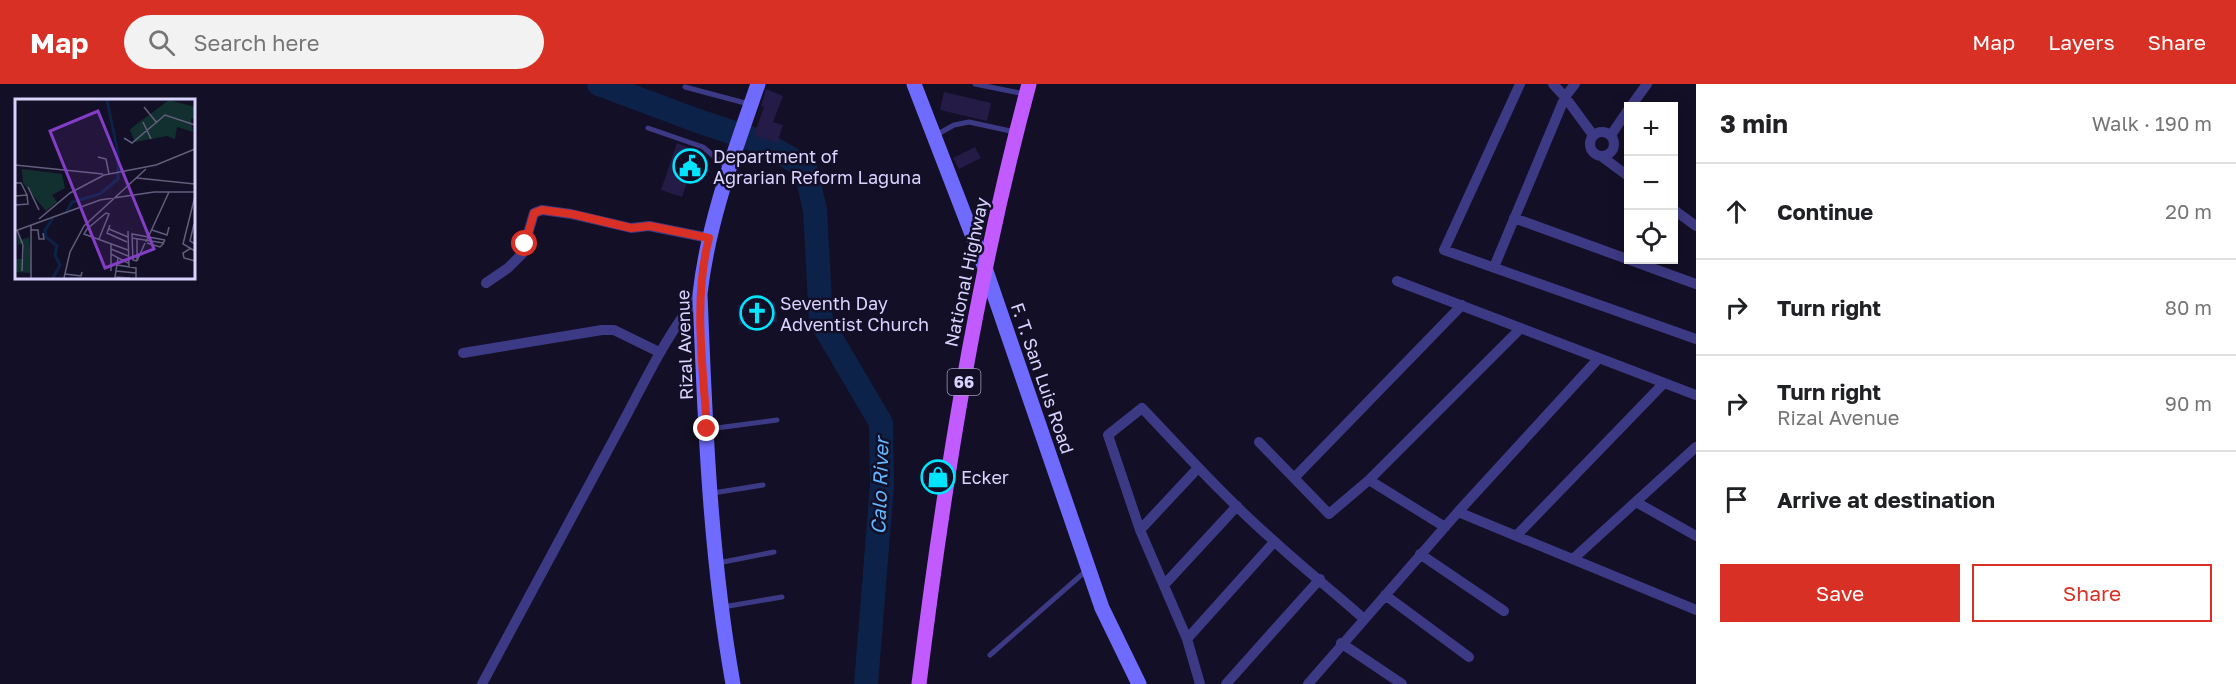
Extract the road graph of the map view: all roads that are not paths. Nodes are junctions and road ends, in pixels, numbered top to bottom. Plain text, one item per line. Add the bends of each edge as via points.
1 (758, 84) edge
2 (914, 84) edge
3 (975, 84) edge
4 (1521, 84) edge
5 (1553, 84) edge
6 (1575, 84) edge
7 (1647, 84) edge
8 (685, 87) dead end
9 (1028, 89) edge
10 (1565, 97) junction
11 (1634, 102) edge
12 (751, 105) junction
13 (1624, 117) edge
14 (648, 128) dead end
15 (1017, 132) junction
16 (1593, 135) junction
17 (1611, 135) junction
18 (934, 136) junction
19 (1601, 156) junction
20 (731, 163) junction
21 (1624, 172) edge
22 (1678, 213) edge
23 (1514, 218) junction
24 (1696, 226) edge
25 (709, 238) junction
26 (1494, 267) junction
27 (985, 268) junction
28 (1397, 281) dead end
29 (486, 283) dead end
30 (1696, 284) edge
31 (700, 294) junction
32 (1462, 306) junction
33 (1521, 328) junction
34 (1696, 339) edge
35 (659, 352) junction
36 (463, 353) dead end
37 (1599, 358) junction
38 (1664, 383) junction
39 (1696, 395) edge
40 (777, 420) dead end
41 (707, 429) junction
42 (1259, 442) dead end
43 (1696, 447) edge
44 (1198, 468) junction
45 (1294, 478) junction
46 (1369, 480) junction
47 (763, 485) dead end
48 (711, 494) junction
49 (1636, 502) junction
50 (1237, 506) junction
51 (1458, 512) junction
52 (1444, 527) junction
53 (1140, 530) junction
54 (1516, 536) junction
55 (1696, 536) edge
56 (1274, 542) junction
57 (774, 552) dead end
58 (1420, 554) junction
59 (1573, 559) junction
60 (717, 563) junction
61 (1088, 569) junction
62 (1320, 579) junction
63 (1164, 585) junction
64 (1385, 595) junction
65 (782, 597) dead end
66 (721, 608) junction
67 (1696, 610) edge
68 (1504, 611) dead end
69 (1364, 619) junction
70 (1187, 639) junction
71 (1341, 643) junction
72 (990, 655) dead end
73 (1469, 657) dead end
74 (482, 684) edge
75 (733, 684) edge
76 (919, 684) edge
77 (1139, 684) edge
78 (1200, 684) edge
79 (1226, 684) edge
80 (1309, 684) edge
81 (1402, 684) edge

1 - 12 main road, Rizal Avenue
2 - 18 main road, F. T. San Luis Road
3 - 9 lane
4 - 26 street via 1443,250
5 - 10 street
6 - 10 street
7 - 11 street
8 - 12 lane
9 - 15 main road, National Highway / 66
10 - 16 street
10 - 23 street
12 - 20 main road, Rizal Avenue
13 - 17 street
14 - 20 lane via 703,147
15 - 18 lane via 969,122
15 - 27 main road, National Highway / 66
16 - 17 street via 1602,131
16 - 19 street via 1590,148
17 - 19 street via 1613,149
18 - 27 main road, F. T. San Luis Road
19 - 21 street
20 - 25 main road, Rizal Avenue
22 - 24 street
23 - 26 street
23 - 30 street
25 - 29 street via 650,226 631,228 542,210 534,213 522,254
25 - 31 main road, Rizal Avenue
26 - 34 street
27 - 61 main road, F. T. San Luis Road
27 - 76 main road, National Highway / 66 via 951,451
28 - 32 street
31 - 35 street
31 - 41 main road, Rizal Avenue
32 - 33 street
32 - 45 street
33 - 37 street
33 - 46 street
35 - 36 street via 608,330
35 - 74 street
37 - 38 street
37 - 51 street
38 - 39 street
38 - 54 street
40 - 41 lane
41 - 48 main road, Rizal Avenue
42 - 45 street
43 - 49 street
44 - 50 street
44 - 53 street
44 - 53 street via 1142,408 1108,435
45 - 46 street via 1329,514
46 - 52 street
47 - 48 lane
48 - 60 main road, Rizal Avenue
49 - 55 street
49 - 59 street
50 - 56 street
50 - 63 street
51 - 52 street
51 - 54 street
52 - 58 street
53 - 63 street
54 - 59 street
56 - 62 street
56 - 70 street
57 - 60 lane
58 - 64 street
58 - 68 street
59 - 67 street
60 - 66 main road, Rizal Avenue
61 - 72 lane
61 - 77 main road, F. T. San Luis Road via 1102,608
62 - 69 street
62 - 79 street
63 - 70 street
64 - 69 street
64 - 73 street
65 - 66 lane
66 - 75 main road, Rizal Avenue
69 - 71 street
70 - 78 street
71 - 80 street
71 - 81 street

